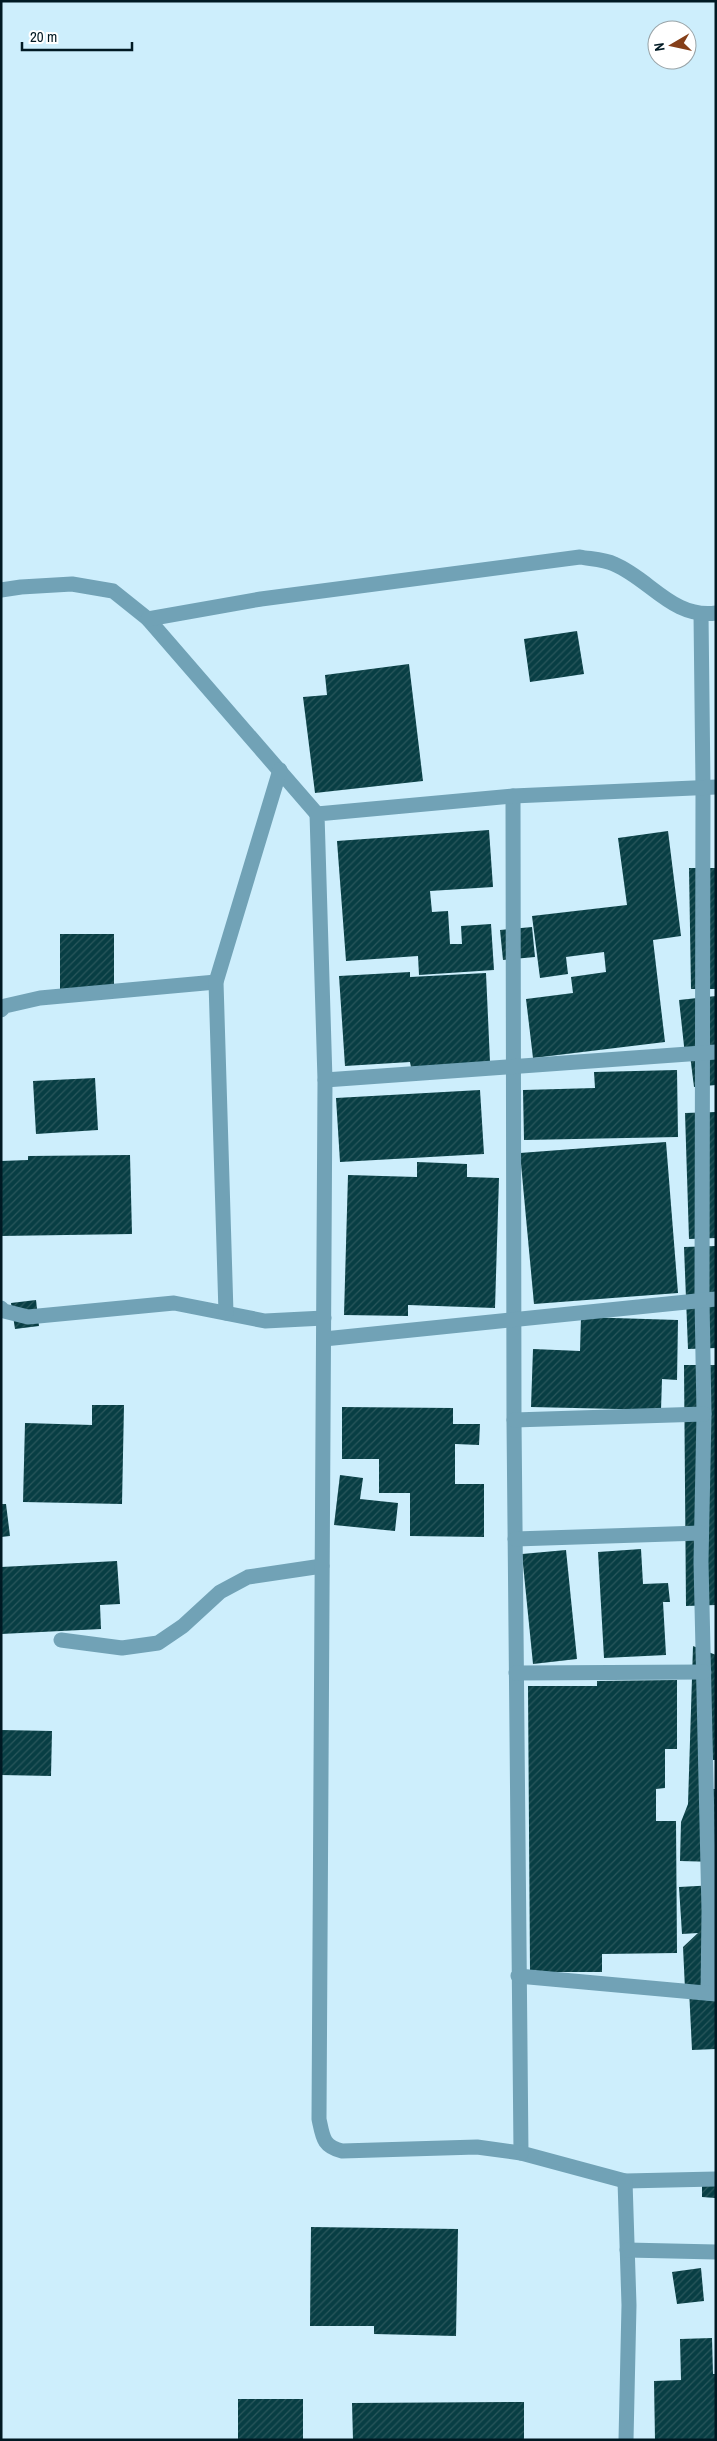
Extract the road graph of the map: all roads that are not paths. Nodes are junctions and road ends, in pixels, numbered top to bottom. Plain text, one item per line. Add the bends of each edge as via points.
1 (1, 590) edge
2 (708, 614) edge
3 (148, 619) junction
4 (280, 770) junction
5 (710, 787) edge
6 (513, 796) junction
7 (317, 814) junction
8 (216, 982) junction
9 (1, 1010) edge
10 (709, 1053) edge
11 (513, 1065) junction
12 (325, 1080) junction
13 (709, 1299) edge
14 (1, 1308) edge
15 (226, 1313) junction
16 (324, 1318) junction
17 (514, 1320) junction
18 (324, 1339) junction
19 (704, 1414) junction
20 (514, 1420) junction
21 (701, 1533) junction
22 (515, 1539) junction
23 (708, 1562) edge
24 (322, 1566) junction
25 (61, 1640) dead end
26 (704, 1672) junction
27 (516, 1673) junction
28 (711, 1814) edge
29 (518, 1976) junction
30 (712, 1993) edge
31 (521, 2153) junction
32 (716, 2179) edge
33 (625, 2181) junction
34 (627, 2250) junction
35 (716, 2252) edge
36 (626, 2440) edge

1 - 3 street via 72,584 113,591
2 - 3 street via 683,610 614,563 580,557 261,599
2 - 5 street
3 - 4 street
4 - 7 street
4 - 8 street
5 - 6 street
5 - 10 street
6 - 7 street
6 - 11 street
7 - 12 street
8 - 9 street via 40,998 5,1006
8 - 15 street
10 - 11 street
10 - 13 street
11 - 12 street
11 - 17 street
12 - 16 street
13 - 17 street
13 - 19 street
14 - 15 street via 28,1317 174,1303
15 - 16 street via 266,1321
16 - 18 street
17 - 18 street
17 - 20 street
18 - 24 street
19 - 20 street
19 - 21 street
20 - 22 street
21 - 22 street
21 - 23 street
22 - 27 street
23 - 26 street
24 - 25 street via 248,1577 220,1592 183,1626 158,1643 122,1648
24 - 31 street via 319,2119 323,2138 330,2148 342,2151 477,2147
26 - 27 street
26 - 28 street
27 - 29 street
28 - 30 street
29 - 30 street
29 - 31 street
31 - 33 street
32 - 33 street
33 - 34 street
34 - 35 street
34 - 36 street

